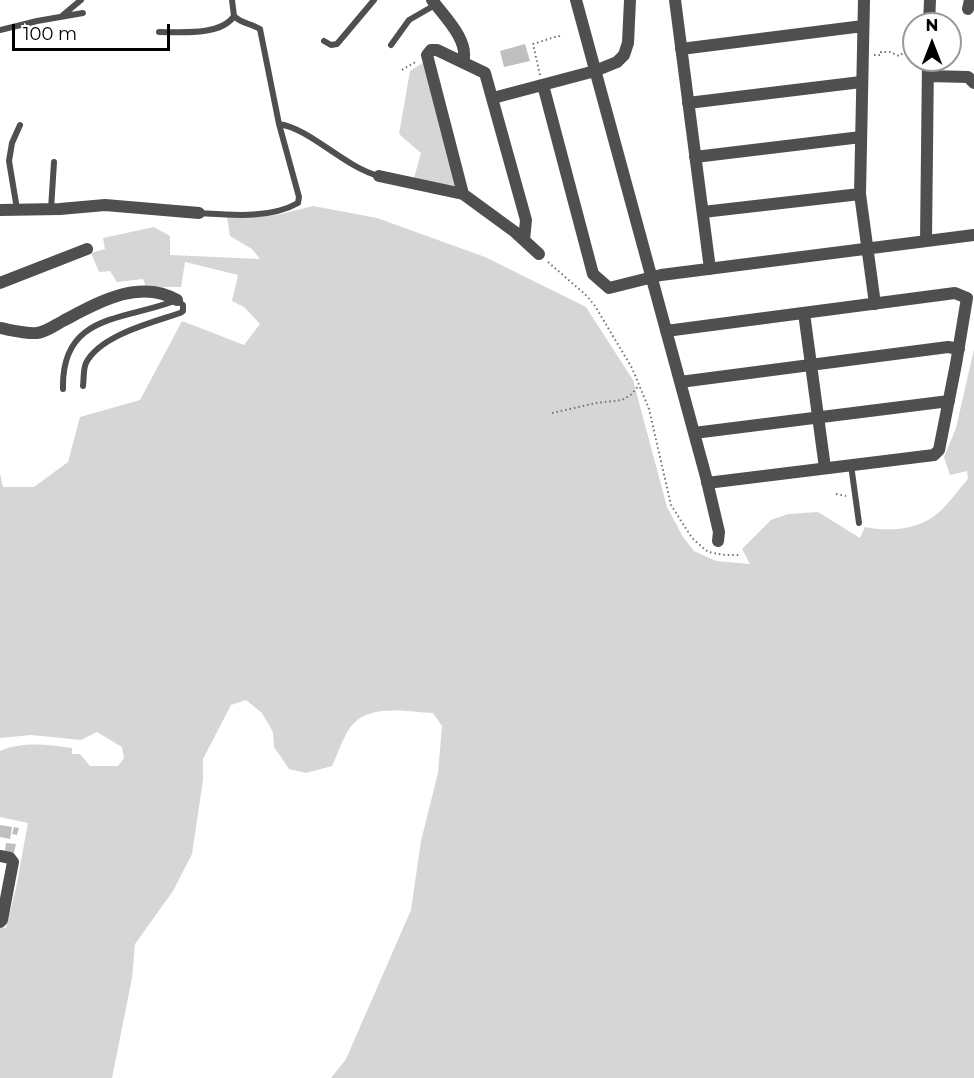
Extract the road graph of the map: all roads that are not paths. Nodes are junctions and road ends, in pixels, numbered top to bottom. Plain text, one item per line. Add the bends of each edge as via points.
1 (81, 0) edge
2 (232, 0) edge
3 (374, 0) edge
4 (576, 0) edge
5 (630, 0) edge
6 (675, 0) edge
7 (864, 0) edge
8 (433, 2) edge
9 (83, 13) dead end
10 (234, 16) junction
11 (60, 17) junction
12 (863, 26) junction
13 (0, 30) edge
14 (159, 32) dead end
15 (324, 41) dead end
16 (391, 45) dead end
17 (681, 49) junction
18 (462, 62) junction
19 (595, 71) junction
20 (928, 72) edge
21 (928, 76) junction
22 (542, 82) junction
23 (861, 82) junction
24 (974, 83) edge
25 (493, 98) junction
26 (688, 103) junction
27 (279, 124) junction
28 (20, 126) dead end
29 (861, 137) junction
30 (695, 157) junction
31 (54, 162) dead end
32 (379, 176) joint
33 (463, 194) junction
34 (860, 194) junction
35 (16, 209) junction
36 (51, 209) junction
37 (0, 210) edge
38 (703, 212) junction
39 (199, 213) joint
40 (974, 235) edge
41 (524, 240) junction
42 (926, 241) junction
43 (87, 249) dead end
44 (866, 249) junction
45 (539, 254) road end
46 (710, 269) junction
47 (651, 277) junction
48 (0, 283) edge
49 (177, 300) junction
50 (875, 304) junction
51 (804, 313) junction
52 (0, 328) edge
53 (666, 331) junction
54 (959, 349) junction
55 (812, 365) junction
56 (680, 382) junction
57 (83, 386) dead end
58 (63, 389) dead end
59 (949, 401) junction
60 (819, 417) junction
61 (694, 433) junction
62 (851, 464) junction
63 (825, 468) junction
64 (707, 483) junction
65 (859, 522) dead end
66 (718, 541) dead end
67 (0, 856) edge
68 (0, 922) edge

1 - 11 lane
2 - 10 lane
3 - 15 lane via 337,44
4 - 19 street
5 - 19 street via 626,51 617,62
6 - 17 street
7 - 12 street
8 - 16 lane via 409,20
8 - 18 street via 462,44
9 - 11 lane
10 - 14 lane via 205,32
10 - 27 lane via 260,29
11 - 13 lane
12 - 17 street
12 - 23 street
17 - 26 street
18 - 25 street via 485,74
18 - 33 street via 437,50 427,55
19 - 22 street
19 - 47 street
20 - 21 street
21 - 24 street via 968,77
21 - 42 street
22 - 25 street
22 - 47 street via 593,274 609,288
23 - 26 street
23 - 29 street
25 - 41 street via 526,220
26 - 30 street
27 - 32 lane
27 - 39 lane via 298,203 286,209 247,214
28 - 35 lane via 9,152
29 - 30 street
29 - 34 street
30 - 38 street
31 - 36 lane
32 - 33 street
33 - 41 street
34 - 38 street
34 - 44 street
35 - 36 street
35 - 37 street
36 - 39 street via 105,205
38 - 46 street
40 - 42 street
41 - 45 street
42 - 44 street
43 - 48 street
44 - 46 street
44 - 50 street
46 - 47 street
47 - 53 street
49 - 52 street via 158,292 120,295 37,333
49 - 57 lane via 183,305 180,313 124,333 96,350 86,364
49 - 58 lane via 115,317 80,335 67,355
50 - 51 street
50 - 54 street via 962,295 967,298
51 - 53 street
51 - 55 street
53 - 56 street
54 - 55 street
54 - 59 street
55 - 56 street
55 - 60 street
56 - 61 street
59 - 60 street
59 - 62 street via 939,450 934,455
60 - 61 street
60 - 63 street
61 - 64 street
62 - 63 street
62 - 65 lane
63 - 64 street
64 - 66 street
67 - 68 street via 13,862

